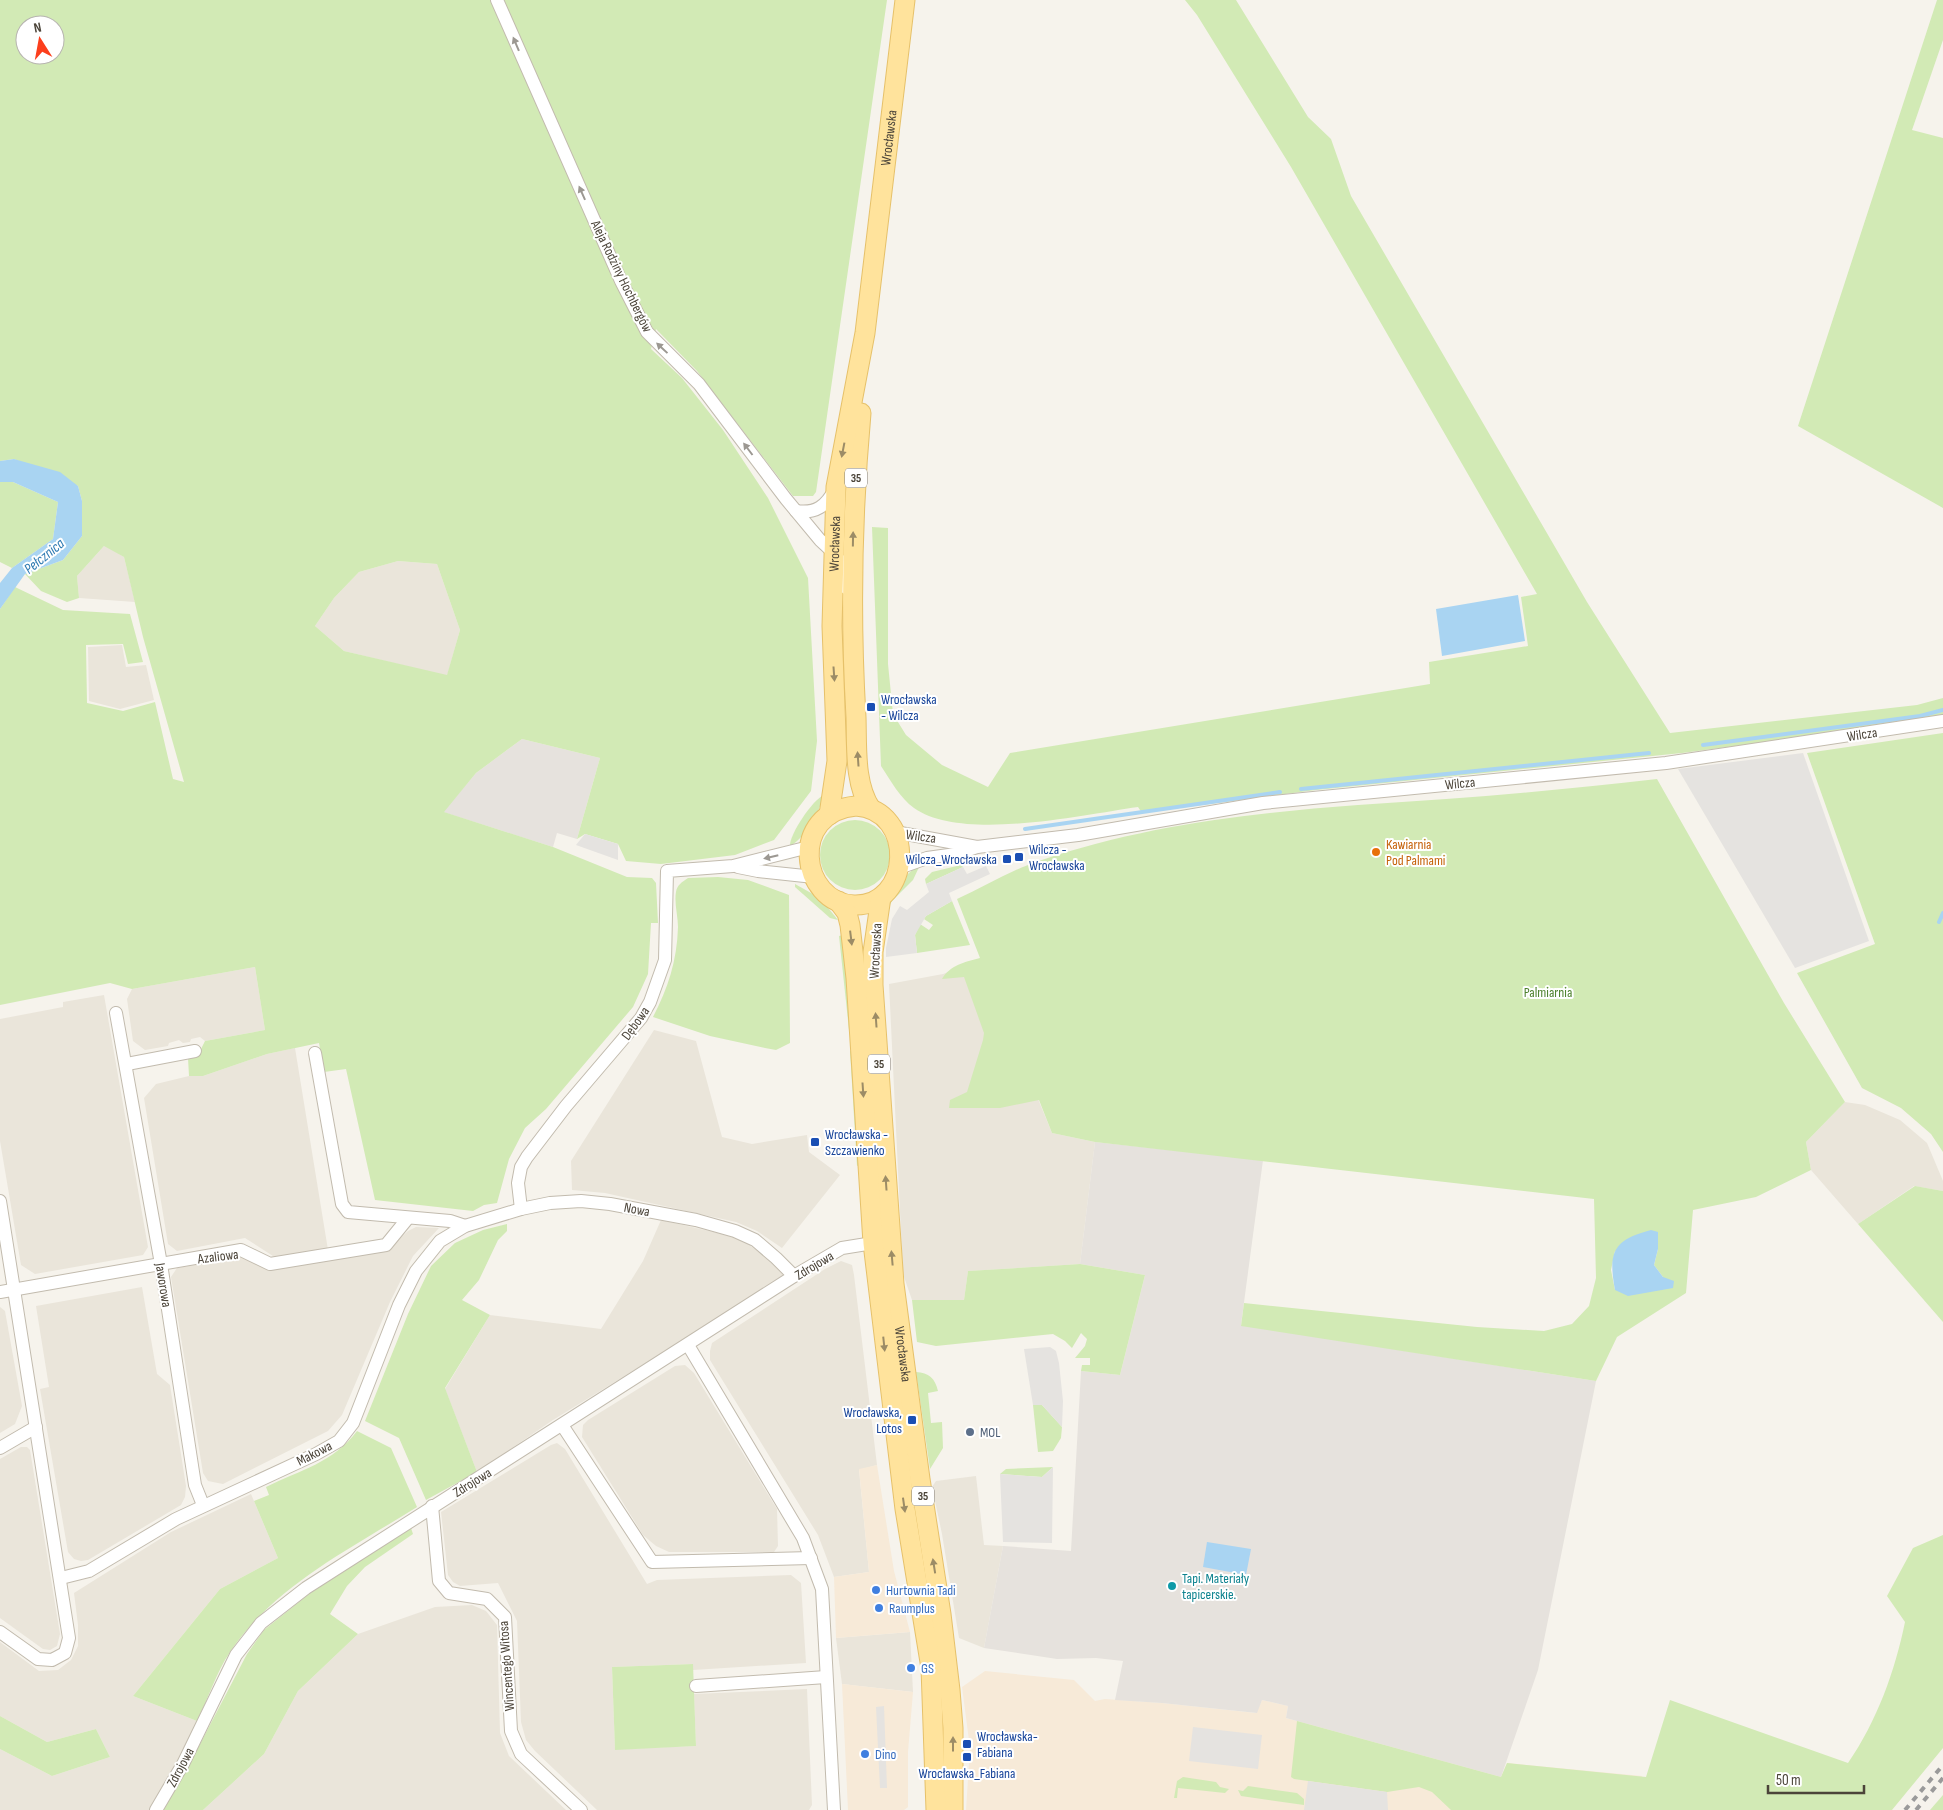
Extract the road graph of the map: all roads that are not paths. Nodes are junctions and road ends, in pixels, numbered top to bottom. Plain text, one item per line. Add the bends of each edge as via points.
1 (497, 0) edge
2 (905, 0) edge
3 (865, 333) junction
4 (836, 487) junction
5 (796, 511) junction
6 (827, 546) junction
7 (851, 623) junction
8 (1943, 721) edge
9 (872, 809) junction
10 (829, 815) junction
11 (895, 832) junction
12 (809, 847) junction
13 (977, 847) junction
14 (733, 866) junction
15 (899, 868) junction
16 (814, 877) junction
17 (880, 897) junction
18 (838, 901) junction
19 (116, 1013) dead end
20 (194, 1050) dead end
21 (314, 1052) dead end
22 (127, 1064) junction
23 (0, 1201) edge
24 (521, 1209) junction
25 (408, 1218) junction
26 (465, 1226) junction
27 (873, 1243) junction
28 (161, 1264) junction
29 (794, 1276) junction
30 (15, 1288) junction
31 (0, 1292) edge
32 (688, 1345) junction
33 (562, 1425) junction
34 (36, 1427) junction
35 (0, 1448) edge
36 (203, 1505) junction
37 (432, 1506) junction
38 (811, 1558) junction
39 (61, 1578) junction
40 (0, 1632) edge
41 (826, 1677) junction
42 (696, 1686) dead end
43 (156, 1810) edge
44 (582, 1810) edge
45 (834, 1810) edge
46 (936, 1810) edge
47 (953, 1810) edge

5 -> 1 street, Aleja Rodziny Hochbergów via 699,384 647,332 621,281
2 - 3 main road, Wrocławska / 35
3 -> 4 main road, Wrocławska / 35
7 -> 3 main road, Wrocławska / 35 via 854,508
4 - 5 street via 823,507
4 - 6 main road, Wrocławska / 35
5 - 6 street, Aleja Rodziny Hochbergów
6 - 7 street, Aleja Rodziny Hochbergów via 841,562
6 -> 10 main road, Wrocławska / 35 via 837,761
9 -> 7 main road, Wrocławska / 35 via 863,792 858,764
8 - 13 street, Wilcza via 1666,763 1264,803
9 - 10 main road via 848,807
9 - 11 main road, 35
10 - 12 main road via 814,832
11 - 13 street, Wilcza
11 - 15 main road via 901,848
12 -> 14 street, Dębowa
12 - 16 main road
13 - 15 street, Wilcza
14 - 16 street, Dębowa via 758,872
14 - 24 street, Dębowa via 667,871 665,960 650,1002 641,1018 527,1156 518,1183
15 - 17 main road via 893,882
16 - 18 main road, 35
17 - 18 main road via 857,905
47 -> 17 main road, Wrocławska / 35 via 953,1728 946,1649 914,1437 889,1223 873,985 873,952
18 -> 27 main road, Wrocławska / 35 via 847,913 850,925 856,978
19 - 22 street, Jaworowa
20 - 22 street
21 - 25 street via 342,1204 348,1212
22 - 28 street, Jaworowa
23 - 30 street
24 - 26 street, Nowa
24 - 29 street, Nowa via 581,1201 696,1220 755,1240
25 - 26 street via 450,1221
25 - 28 street, Azaliowa via 386,1245 270,1264 241,1250
26 - 36 street, Makowa via 440,1242 416,1271 399,1305 353,1423 339,1441
27 - 29 street, Zdrojowa via 842,1248
27 -> 46 main road, Wrocławska / 35 via 905,1509 931,1668
28 - 30 street, Azaliowa
28 - 36 street, Jaworowa via 195,1485
29 - 32 street, Zdrojowa
30 - 31 street, Azaliowa
30 - 34 street
32 - 33 street, Zdrojowa
32 - 38 street via 803,1538
33 - 37 street, Zdrojowa
33 - 38 street via 652,1562
34 - 35 street
34 - 39 street
36 - 39 street, Makowa via 89,1571
37 - 43 street, Zdrojowa via 306,1588 261,1623 236,1655 183,1764
37 - 44 street, Wincentego Witosa via 439,1581 449,1593 487,1599 505,1617 511,1731 521,1754
38 - 41 street via 822,1589
39 - 40 street via 69,1638 65,1652 52,1660 38,1659
41 - 42 street
41 - 45 street

